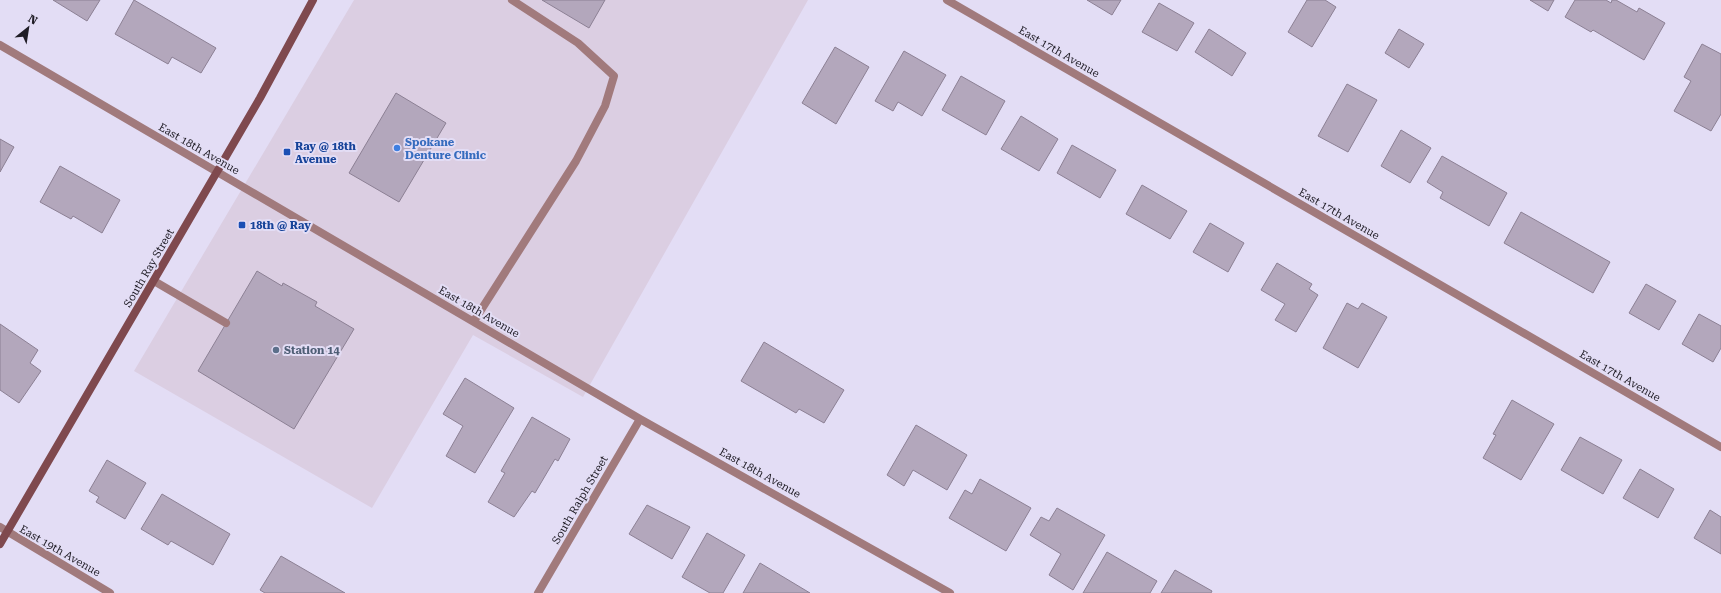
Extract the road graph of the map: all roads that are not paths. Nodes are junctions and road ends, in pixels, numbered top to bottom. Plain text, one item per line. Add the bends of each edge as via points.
1 (313, 0) edge
2 (512, 0) edge
3 (947, 0) edge
4 (0, 45) edge
5 (217, 172) junction
6 (154, 281) junction
7 (474, 321) junction
8 (226, 323) dead end
9 (640, 419) junction
10 (1721, 447) edge
11 (3, 530) edge
12 (0, 544) edge
13 (110, 593) edge
14 (538, 593) edge
15 (950, 593) edge

1 - 5 main road, South Ray Street
2 - 7 street via 578,44 614,76 605,106 576,161
3 - 10 street, East 17th Avenue
4 - 5 street, East 18th Avenue
5 - 6 main road, South Ray Street
5 - 7 street, East 18th Avenue
6 - 8 street
6 - 11 main road, South Ray Street
7 - 9 street, East 18th Avenue
9 - 14 street, South Ralph Street
9 - 15 street, East 18th Avenue
11 - 12 main road, South Ray Street
11 - 13 street, East 19th Avenue

